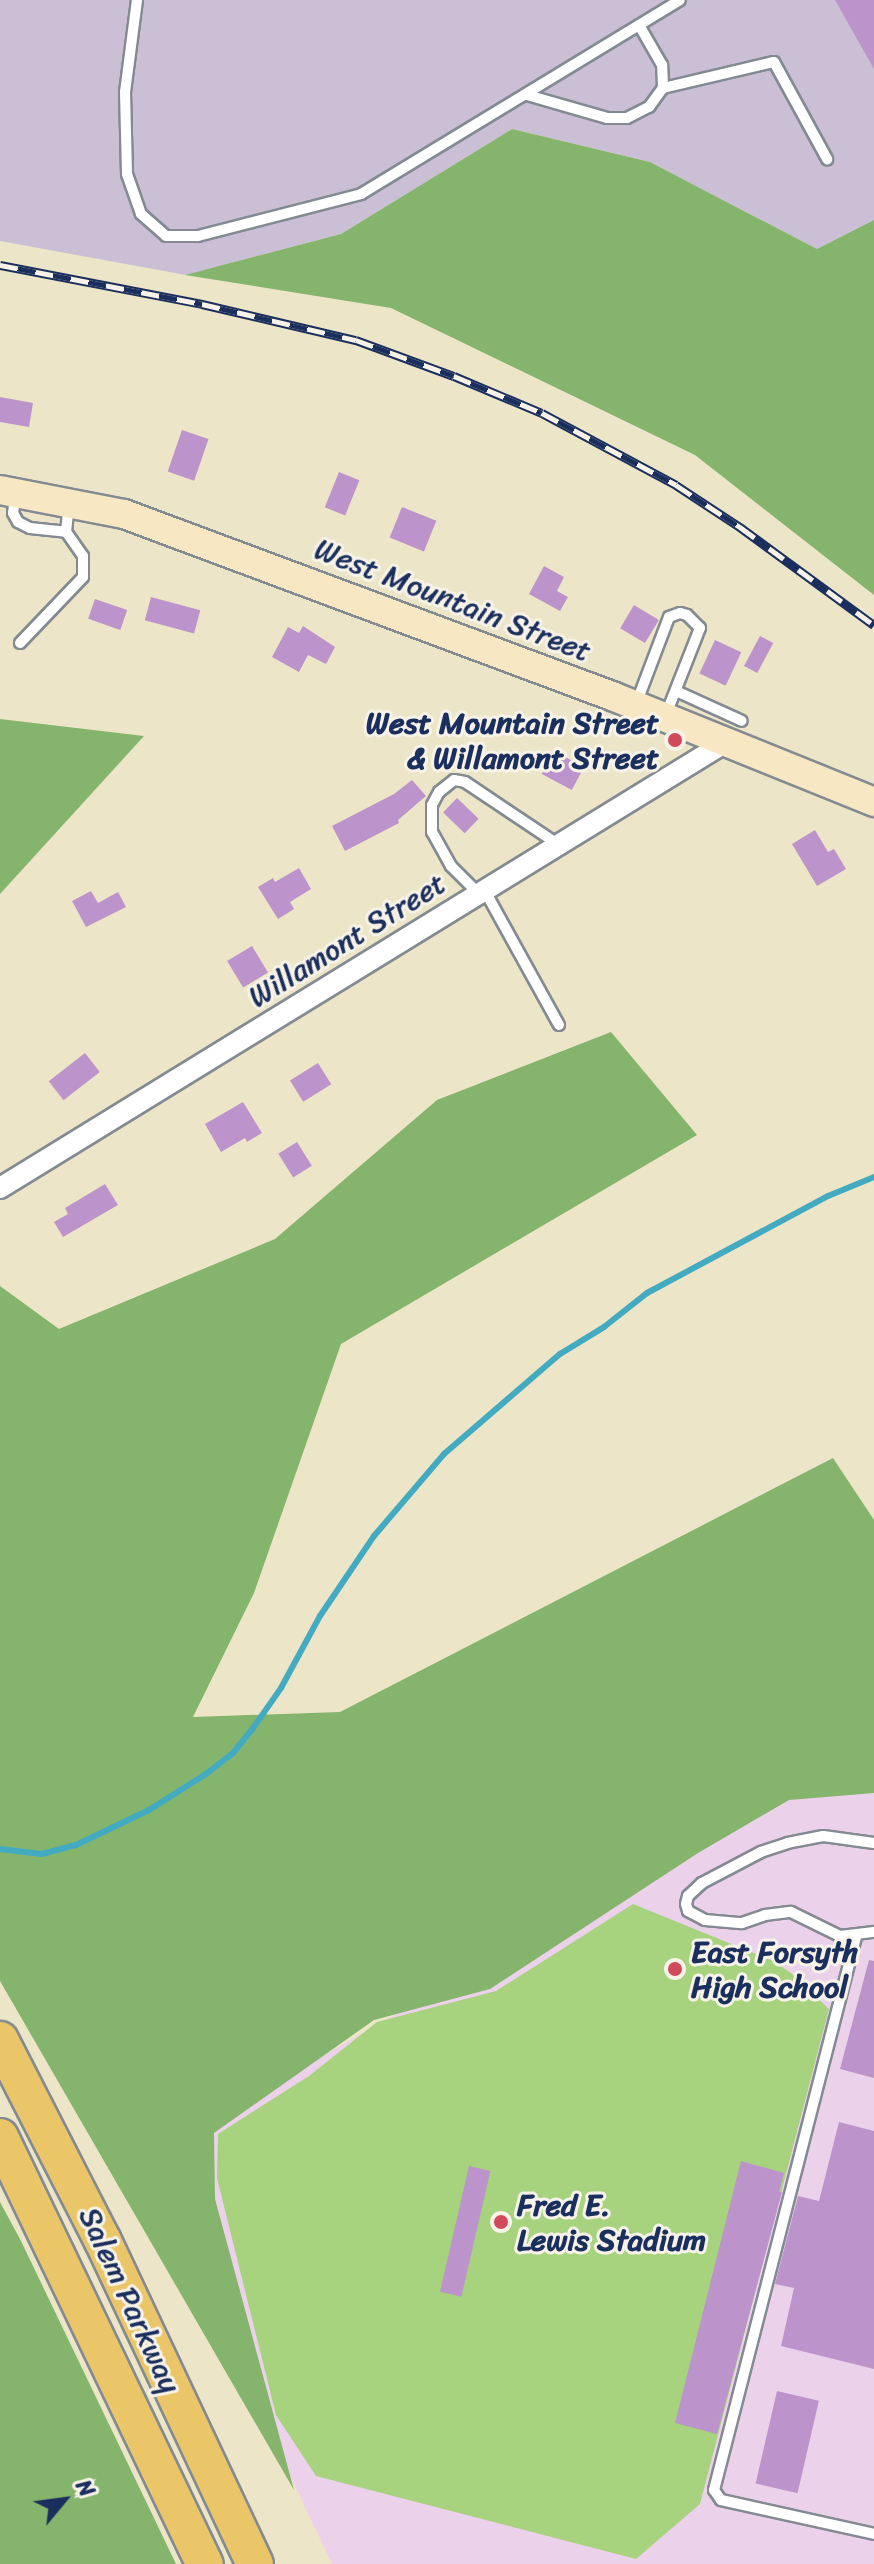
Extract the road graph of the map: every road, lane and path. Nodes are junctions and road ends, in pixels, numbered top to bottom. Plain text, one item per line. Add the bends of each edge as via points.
1 (137, 0) edge
2 (680, 0) edge
3 (639, 25) junction
4 (663, 88) junction
5 (527, 95) junction
6 (827, 159) dead end
7 (8, 492) edge
8 (69, 504) junction
9 (66, 532) junction
10 (20, 643) dead end
11 (676, 691) junction
12 (635, 705) junction
13 (665, 717) junction
14 (734, 732) junction
15 (874, 802) edge
16 (559, 845) junction
17 (482, 892) junction
18 (559, 1025) dead end
19 (0, 1188) edge
20 (874, 1843) edge
21 (874, 1932) edge
22 (856, 1937) junction
23 (0, 2040) edge
24 (0, 2137) edge
25 (874, 2534) edge
26 (205, 2564) edge
27 (255, 2564) edge

1 - 5 lane via 125,92 127,174 141,214 166,236 198,236 361,194
2 - 3 lane
3 - 4 lane via 662,65
3 - 5 lane
4 - 5 lane via 649,107 627,118 607,118
4 - 6 lane via 774,62
7 - 8 main road, West Mountain Street
7 - 9 lane via 18,522
8 - 9 lane
8 - 12 main road, West Mountain Street via 124,514
9 - 10 lane via 83,556 83,577
11 - 12 lane via 700,628 694,618 680,613 669,617
11 - 13 lane
11 - 14 lane
12 - 13 main road, West Mountain Street
13 - 14 main road, West Mountain Street
14 - 15 main road, West Mountain Street
14 - 16 street, Willamont Street
16 - 17 street, Willamont Street
16 - 17 lane via 465,782 454,780 432,805 432,832 451,866
17 - 18 lane
17 - 19 street, Willamont Street
20 - 22 lane via 823,1836 761,1852 688,1896 688,1911 705,1920 742,1923 791,1912 840,1936
21 - 22 lane
22 - 25 lane via 714,2490 721,2500
23 - 27 highway, Salem Parkway via 102,2239
24 - 26 highway, Salem Parkway

